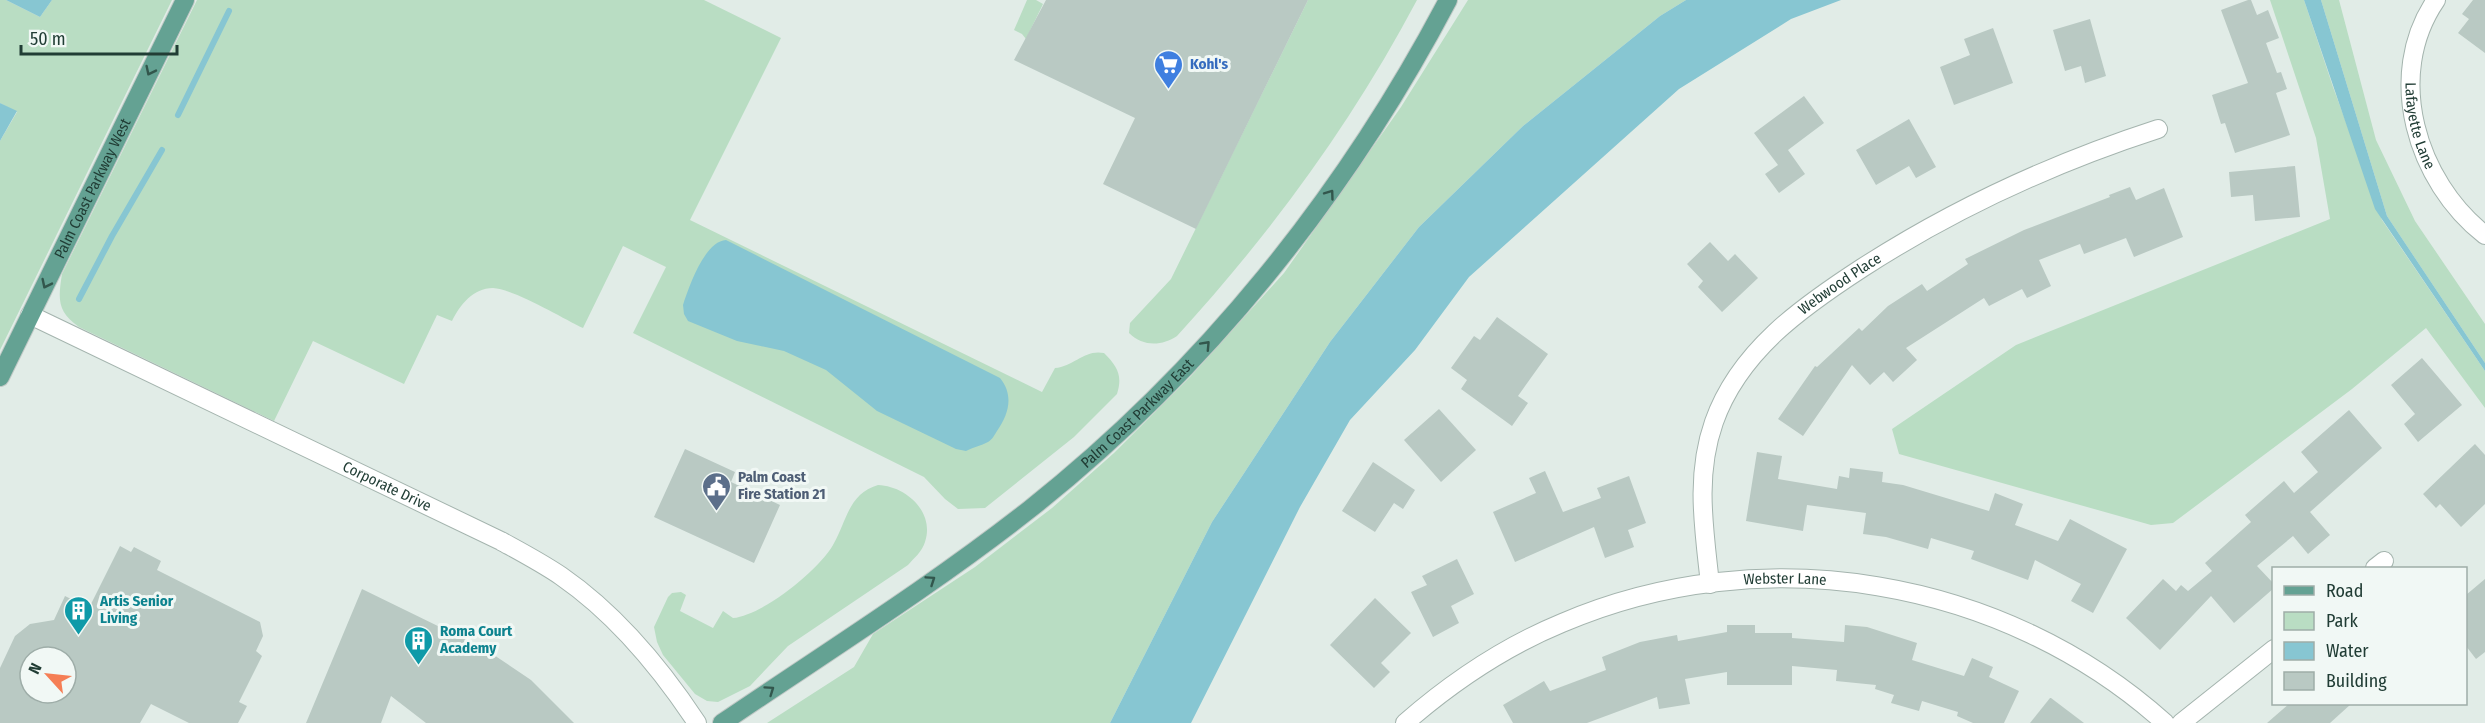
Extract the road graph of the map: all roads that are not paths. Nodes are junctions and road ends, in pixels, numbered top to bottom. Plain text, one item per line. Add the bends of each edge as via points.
1 (185, 0) edge
2 (1448, 0) edge
3 (2436, 0) edge
4 (2158, 129) dead end
5 (2485, 235) edge
6 (30, 315) junction
7 (0, 377) edge
8 (1710, 584) junction
9 (2272, 651) edge
10 (697, 723) edge
11 (722, 723) edge
12 (1405, 723) edge
13 (2165, 723) edge
14 (2181, 723) edge

1 -> 6 main road, Palm Coast Parkway West
11 -> 2 main road, Palm Coast Parkway East via 1003,530 1080,467 1163,390 1242,305 1319,209 1396,93
3 - 5 street, Lafayette Lane via 2421,31 2414,59 2411,96 2416,127 2434,178 2464,217
4 - 8 street, Webwood Place via 2038,173 1937,222 1838,284 1764,343 1729,388 1707,441 1701,489
6 - 7 main road, Palm Coast Parkway West
6 - 10 street, Corporate Drive via 539,562 614,620 663,676
8 - 12 street, Webster Lane via 1617,603 1541,632 1463,678
8 - 13 street, Webster Lane via 1825,580 1891,588 1950,602 2025,631 2076,658
9 - 14 street

